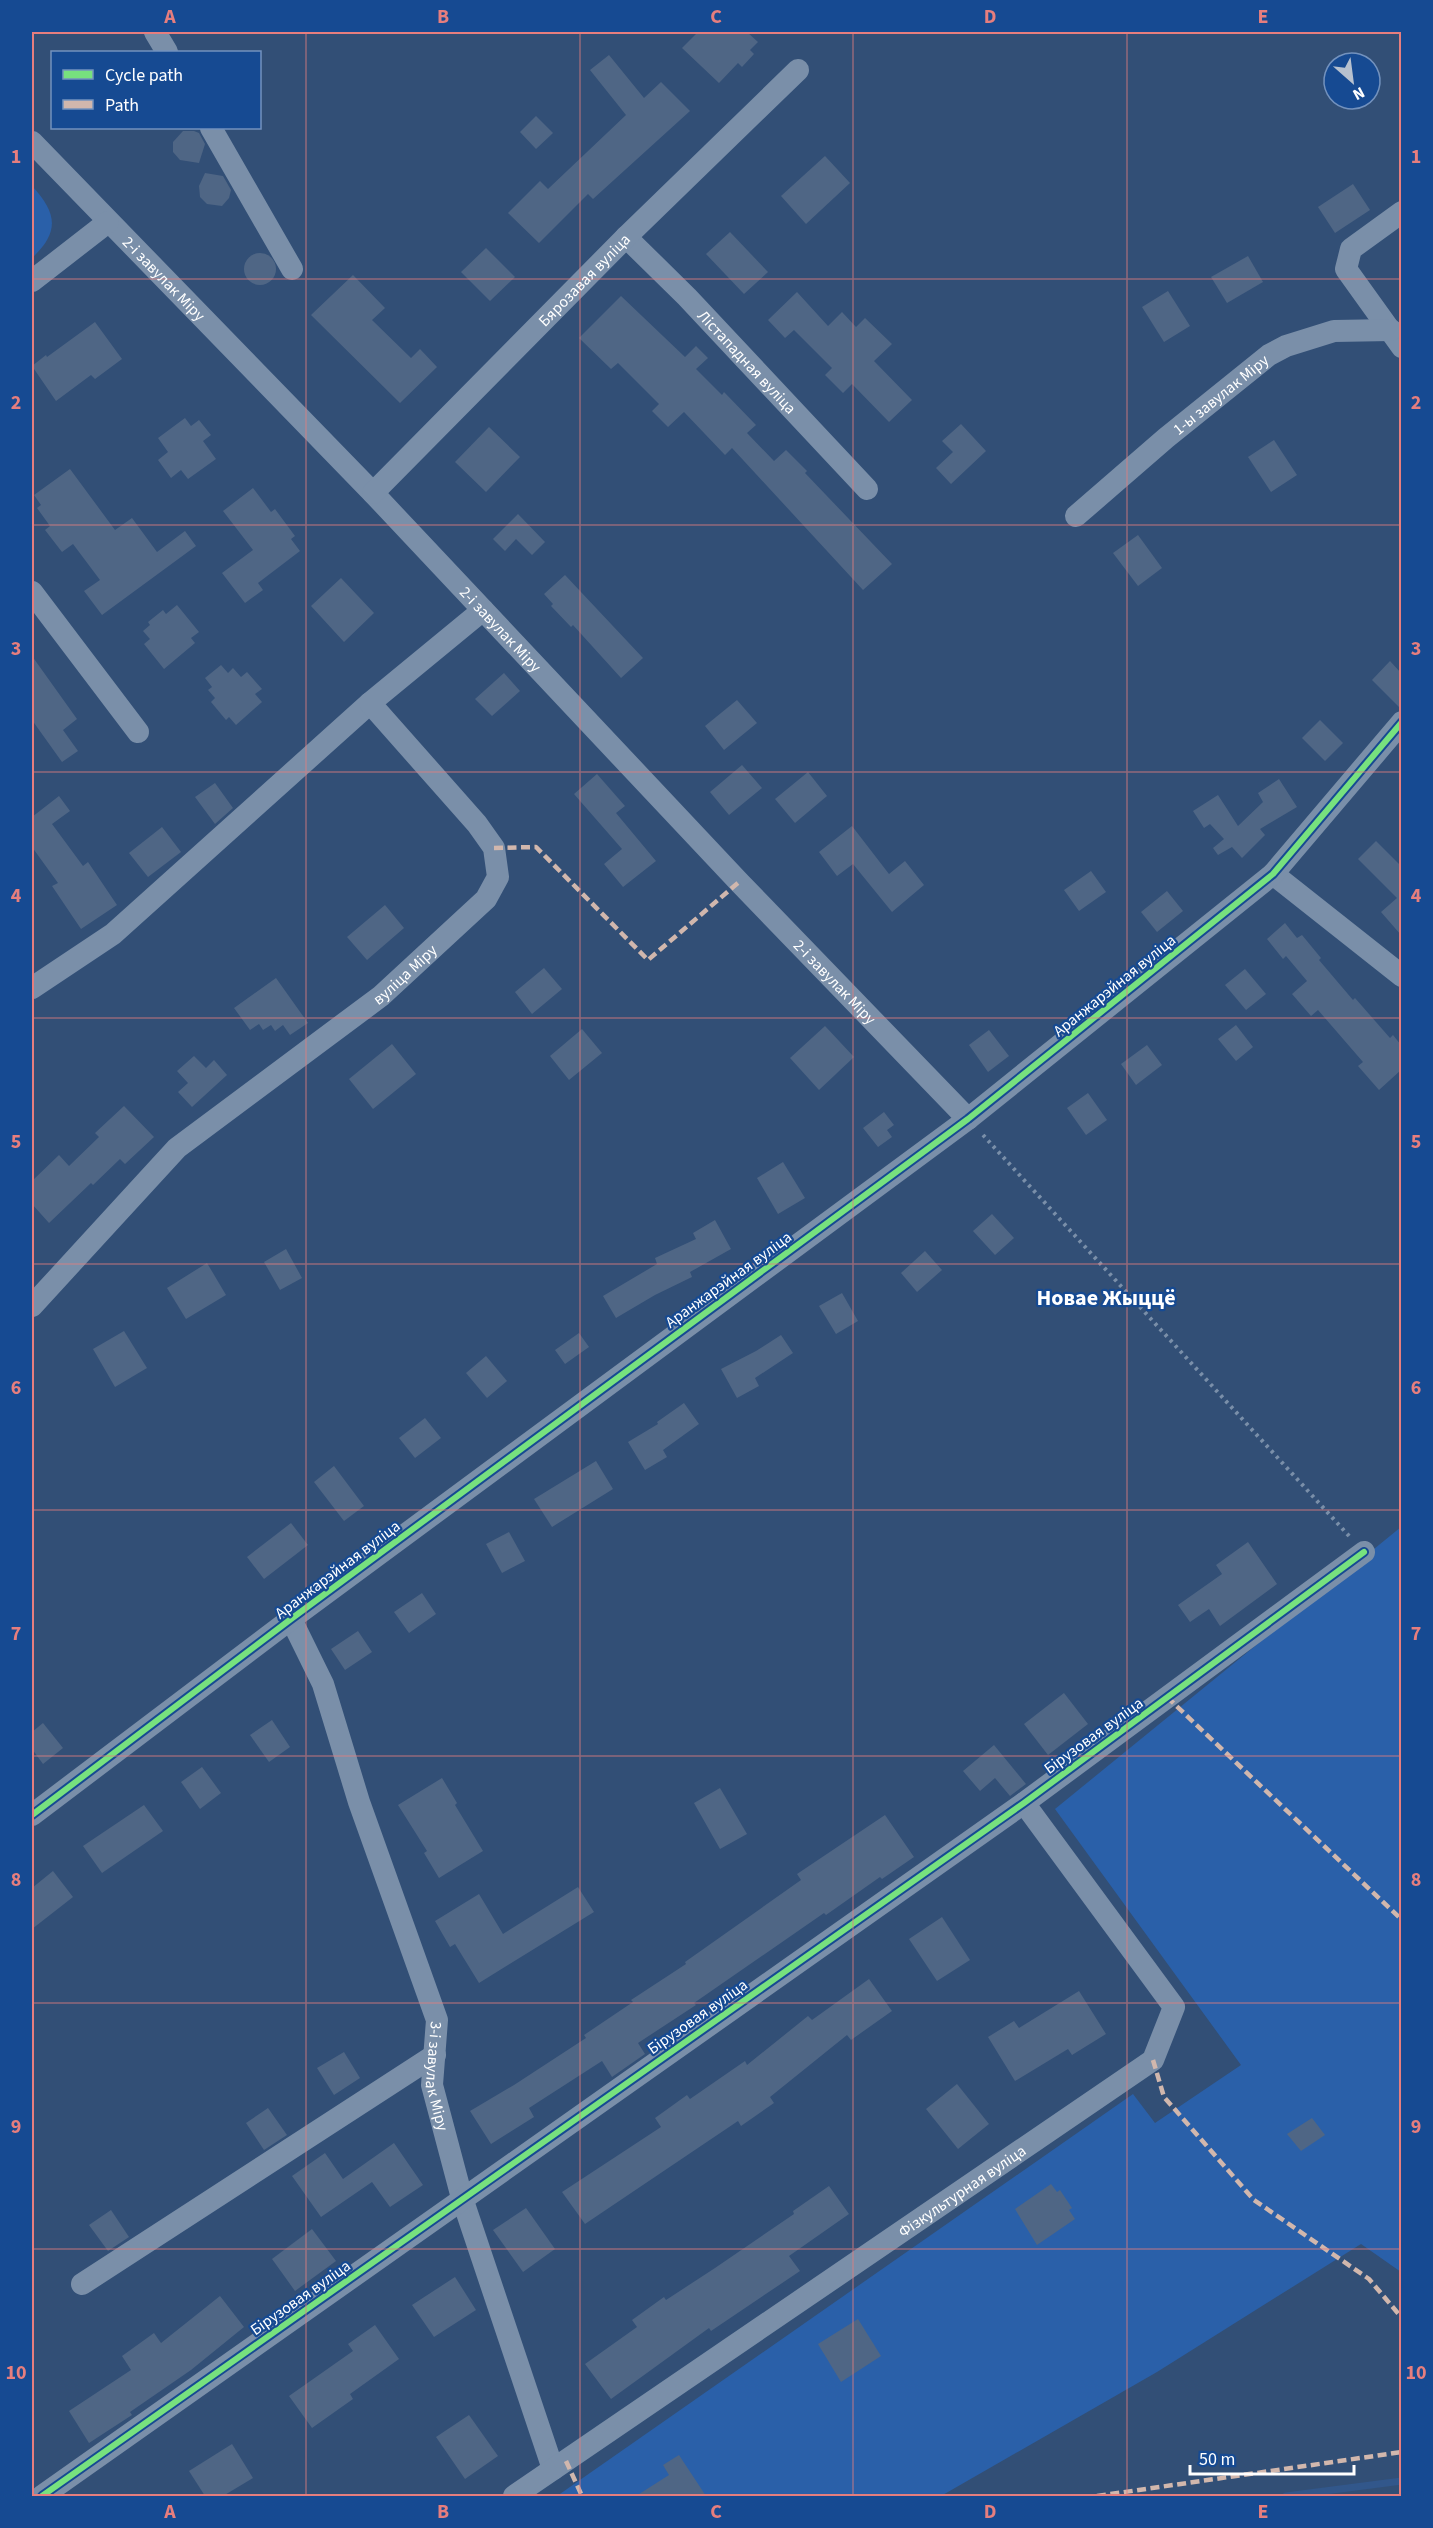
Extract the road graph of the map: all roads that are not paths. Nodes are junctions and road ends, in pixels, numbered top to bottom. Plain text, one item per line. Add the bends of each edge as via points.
1 (155, 32) edge
2 (166, 51) edge
3 (798, 70) dead end
4 (212, 129) edge
5 (32, 142) edge
6 (1401, 212) edge
7 (108, 222) junction
8 (626, 237) junction
9 (292, 269) dead end
10 (32, 281) edge
11 (1396, 339) edge
12 (867, 489) dead end
13 (373, 493) junction
14 (1076, 516) dead end
15 (32, 592) edge
16 (483, 610) junction
17 (370, 703) junction
18 (1401, 722) edge
19 (138, 732) dead end
20 (1273, 874) junction
21 (1401, 976) edge
22 (32, 988) edge
23 (968, 1119) junction
24 (32, 1306) edge
25 (1364, 1552) road end
26 (291, 1620) junction
27 (1024, 1803) junction
28 (32, 1815) edge
29 (435, 2055) junction
30 (462, 2198) junction
31 (82, 2284) dead end
32 (553, 2469) junction
33 (42, 2496) edge
34 (514, 2496) edge

1 - 2 street
3 - 8 street, Бярозавая вуліца
4 - 9 street
5 - 7 street, 2-і завулак Міру
6 - 11 street, 1-ы завулак Міру via 1351,249 1346,269
7 - 10 street
7 - 13 street, 2-і завулак Міру
8 - 12 street, Лістападная вуліца
8 - 13 street, Бярозавая вуліца
11 - 14 street, 1-ы завулак Міру via 1334,331 1269,355
13 - 16 street, 2-і завулак Міру
15 - 19 street
16 - 17 street
16 - 23 street, 2-і завулак Міру
17 - 22 street via 113,934
17 - 24 street, вуліца Міру via 494,848 498,877 486,899 381,996 177,1148
18 - 20 street, Аранжарэйная вуліца
20 - 21 street
20 - 23 street, Аранжарэйная вуліца
23 - 26 street, Аранжарэйная вуліца
25 - 27 street, Бірузовая вуліца
26 - 28 street, Аранжарэйная вуліца
26 - 29 street, 3-і завулак Міру via 323,1684 359,1802 437,2020
27 - 30 street, Бірузовая вуліца
27 - 32 street, Фізкультурная вуліца via 1174,2007 1153,2060
29 - 30 street, 3-і завулак Міру via 432,2085
29 - 31 street
30 - 32 street, 3-і завулак Міру
30 - 33 street, Бірузовая вуліца
32 - 34 street, Фізкультурная вуліца

